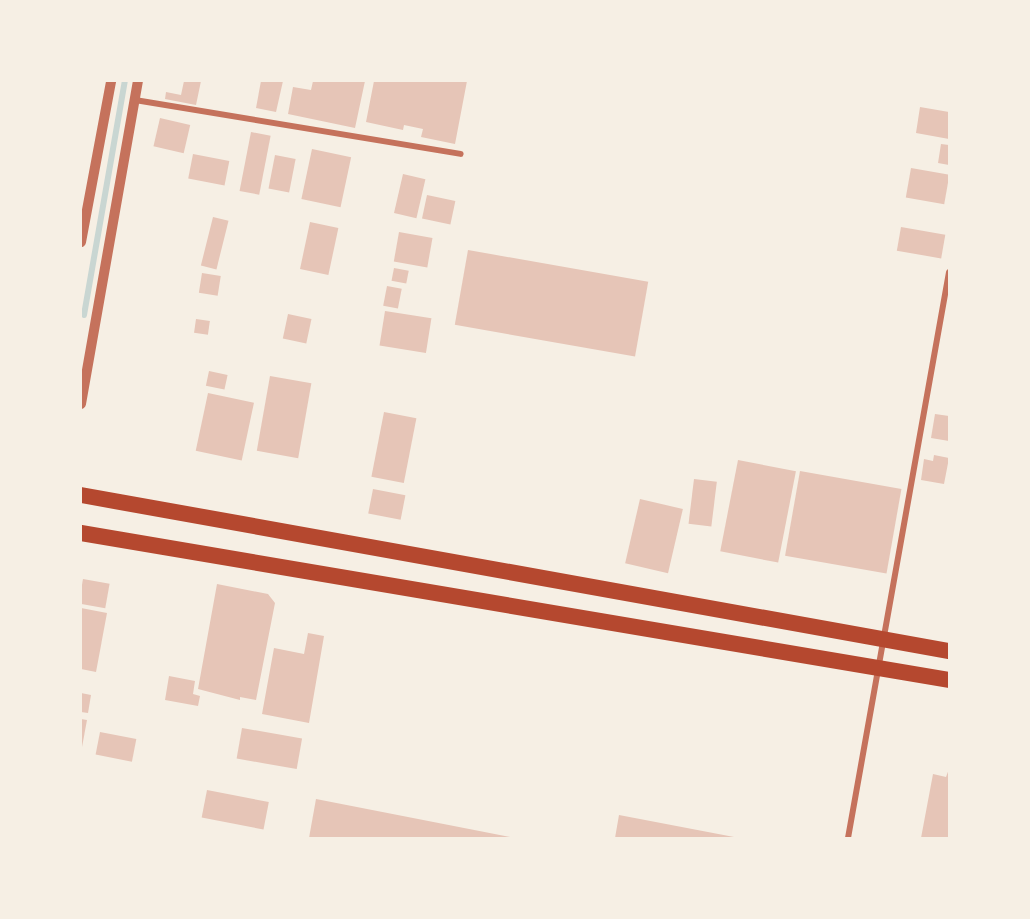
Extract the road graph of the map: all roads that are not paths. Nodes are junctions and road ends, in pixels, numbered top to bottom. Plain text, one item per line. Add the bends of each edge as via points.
1 (111, 81) edge
2 (138, 81) edge
3 (135, 100) junction
4 (461, 154) dead end
5 (81, 242) edge
6 (949, 272) edge
7 (81, 404) edge
8 (81, 495) edge
9 (81, 533) edge
10 (885, 640) junction
11 (949, 651) edge
12 (879, 669) junction
13 (949, 680) edge
14 (848, 838) edge

1 - 5 street
2 - 3 street
3 - 4 street
3 - 7 street
6 - 10 street
8 - 10 highway
9 - 12 highway
10 - 11 highway
10 - 12 street
12 - 13 highway
12 - 14 street

